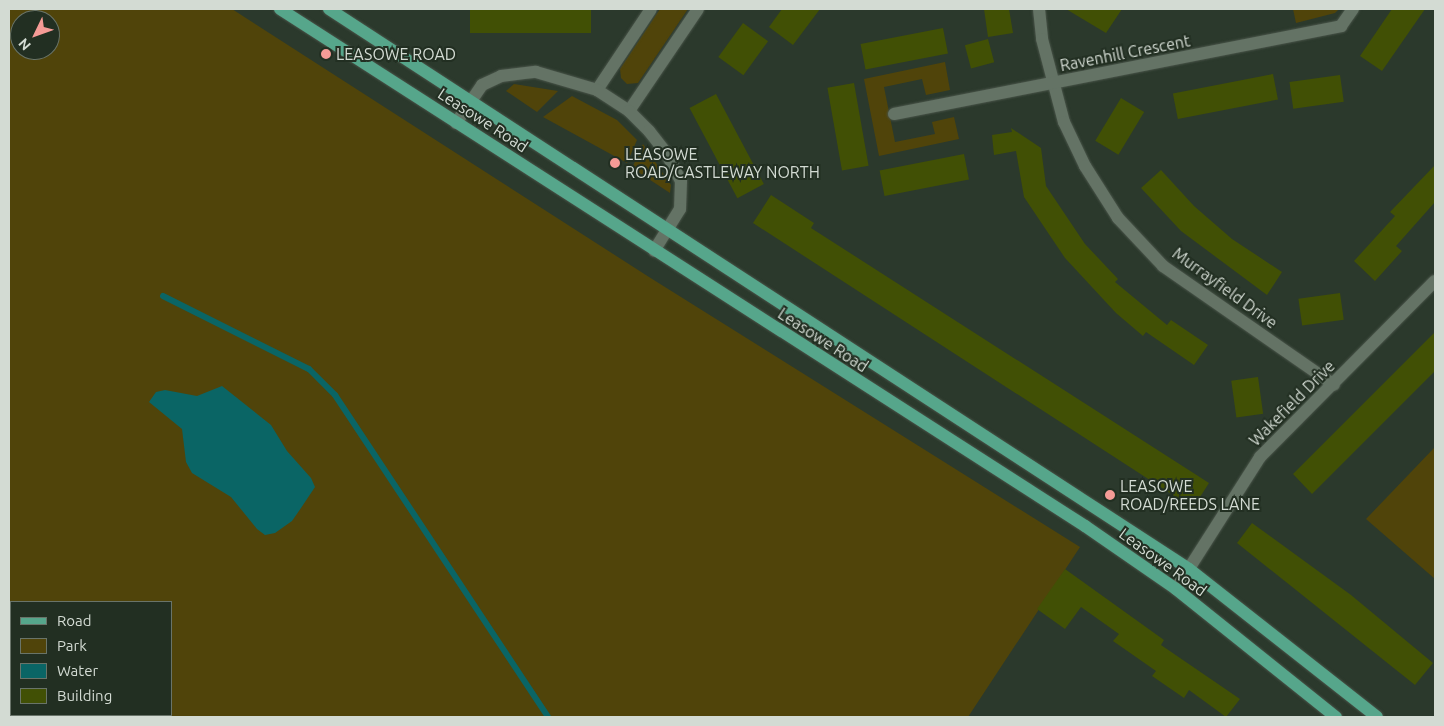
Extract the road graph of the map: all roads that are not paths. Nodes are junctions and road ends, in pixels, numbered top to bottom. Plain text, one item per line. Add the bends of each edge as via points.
1 (280, 9) edge
2 (329, 9) edge
3 (651, 9) edge
4 (698, 9) edge
5 (1039, 9) edge
6 (1353, 9) edge
7 (1052, 84) junction
8 (597, 90) junction
9 (471, 100) junction
10 (629, 111) junction
11 (894, 114) dead end
12 (456, 123) junction
13 (670, 228) junction
14 (654, 251) junction
15 (1435, 281) edge
16 (1334, 385) junction
17 (1190, 569) junction
18 (1176, 589) junction
19 (1336, 717) edge
20 (1377, 717) edge

1 - 12 main road, Leasowe Road
2 - 9 main road, Leasowe Road
3 - 8 street
4 - 10 street
5 - 7 street, Murrayfield Drive
6 - 7 street, Ravenhill Crescent via 1341,26
7 - 11 street, Ravenhill Crescent
7 - 16 street, Murrayfield Drive via 1064,122 1085,166 1118,218 1163,266
8 - 9 street, Leasowe Road via 536,72 501,76 482,85
8 - 10 street, Leasowe Road
9 - 12 street
9 - 13 main road, Leasowe Road
10 - 13 street, Leasowe Road via 666,153 681,181 680,209
12 - 14 main road, Leasowe Road
13 - 14 street
13 - 17 main road, Leasowe Road
14 - 18 main road, Leasowe Road via 1085,526
15 - 16 street, Wakefield Drive
16 - 17 street, Wakefield Drive via 1260,457
17 - 18 street, Wakefield Drive
17 - 20 main road, Leasowe Road
18 - 19 main road, Leasowe Road

